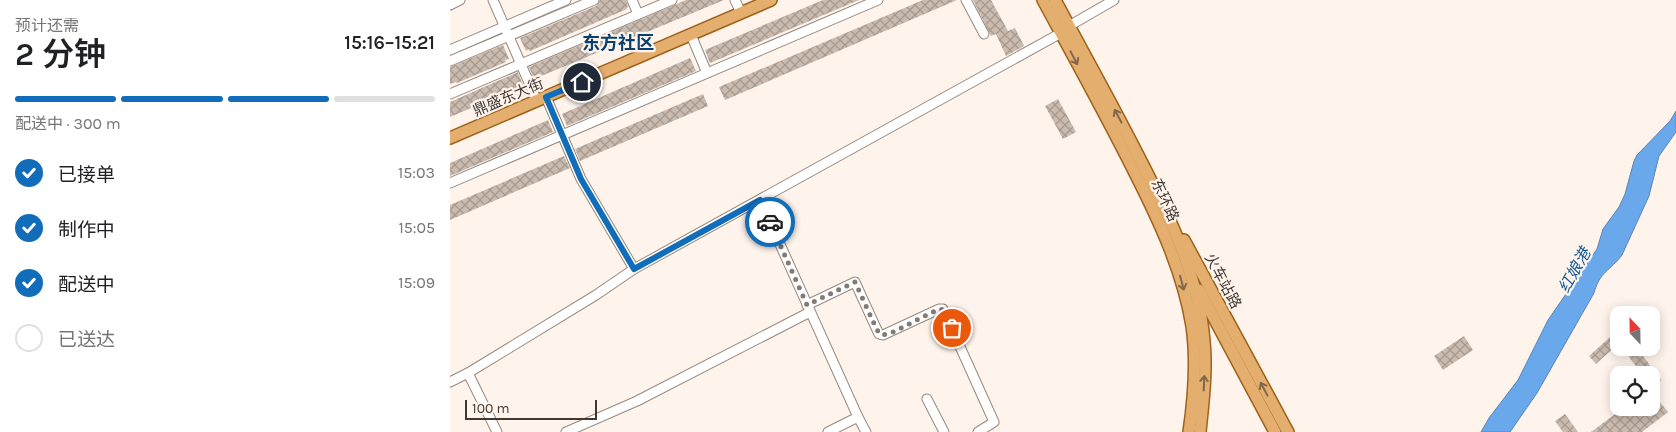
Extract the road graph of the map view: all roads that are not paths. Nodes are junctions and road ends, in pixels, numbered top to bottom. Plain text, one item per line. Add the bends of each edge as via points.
1 (460, 0) edge
2 (493, 0) edge
3 (566, 0) edge
4 (594, 0) edge
5 (632, 0) edge
6 (672, 0) edge
7 (736, 0) edge
8 (771, 0) edge
9 (878, 0) edge
10 (966, 0) edge
11 (1043, 0) edge
12 (1055, 0) edge
13 (1114, 0) edge
14 (450, 5) edge
15 (741, 13) junction
16 (638, 14) junction
17 (506, 26) junction
18 (1065, 30) junction
19 (984, 34) dead end
20 (691, 35) junction
21 (510, 36) junction
22 (450, 50) edge
23 (450, 62) edge
24 (521, 64) junction
25 (707, 73) junction
26 (450, 94) edge
27 (541, 99) junction
28 (562, 135) junction
29 (450, 138) edge
30 (1128, 147) junction
31 (450, 183) edge
32 (760, 200) junction
33 (634, 269) junction
34 (1191, 276) junction
35 (808, 308) junction
36 (468, 373) junction
37 (450, 382) edge
38 (927, 399) dead end
39 (858, 417) junction
40 (496, 432) edge
41 (566, 432) edge
42 (828, 432) edge
43 (866, 432) edge
44 (944, 432) edge
45 (978, 432) edge
46 (1189, 432) edge
47 (1200, 432) edge
48 (1275, 432) edge
49 (1288, 432) edge

1 - 14 street
2 - 17 street
3 - 17 street
4 - 21 street
5 - 16 street
6 - 16 street
7 - 15 street
8 - 15 main road, 鼎盛东大街
9 - 25 street
10 - 19 street
11 - 18 main road, 东环路
12 - 18 main road, 东环路
13 - 18 street
15 - 20 main road, 鼎盛东大街
16 - 24 street
17 - 21 street
17 - 22 street
18 - 30 main road, 东环路
18 - 32 street
20 - 25 street
20 - 27 main road, 鼎盛东大街
21 - 23 street
21 - 24 street
24 - 26 street
24 - 27 street
25 - 28 street
27 - 28 street
27 - 29 main road, 鼎盛东大街
28 - 31 street
28 - 33 street via 581,179
30 - 34 main road, 火车站路
30 -> 46 main road, 东环路 via 1187,302 1194,344
49 -> 30 main road, 火车站路
32 - 33 street
32 - 35 street
33 - 36 street
47 -> 34 main road via 1204,343
34 - 48 main road, 火车站路
35 - 39 street
35 - 41 street via 637,401
35 - 45 street via 855,282 879,334 883,335 943,309 994,422
36 - 37 street
36 - 40 street
38 - 44 street
39 - 42 street
39 - 43 street

